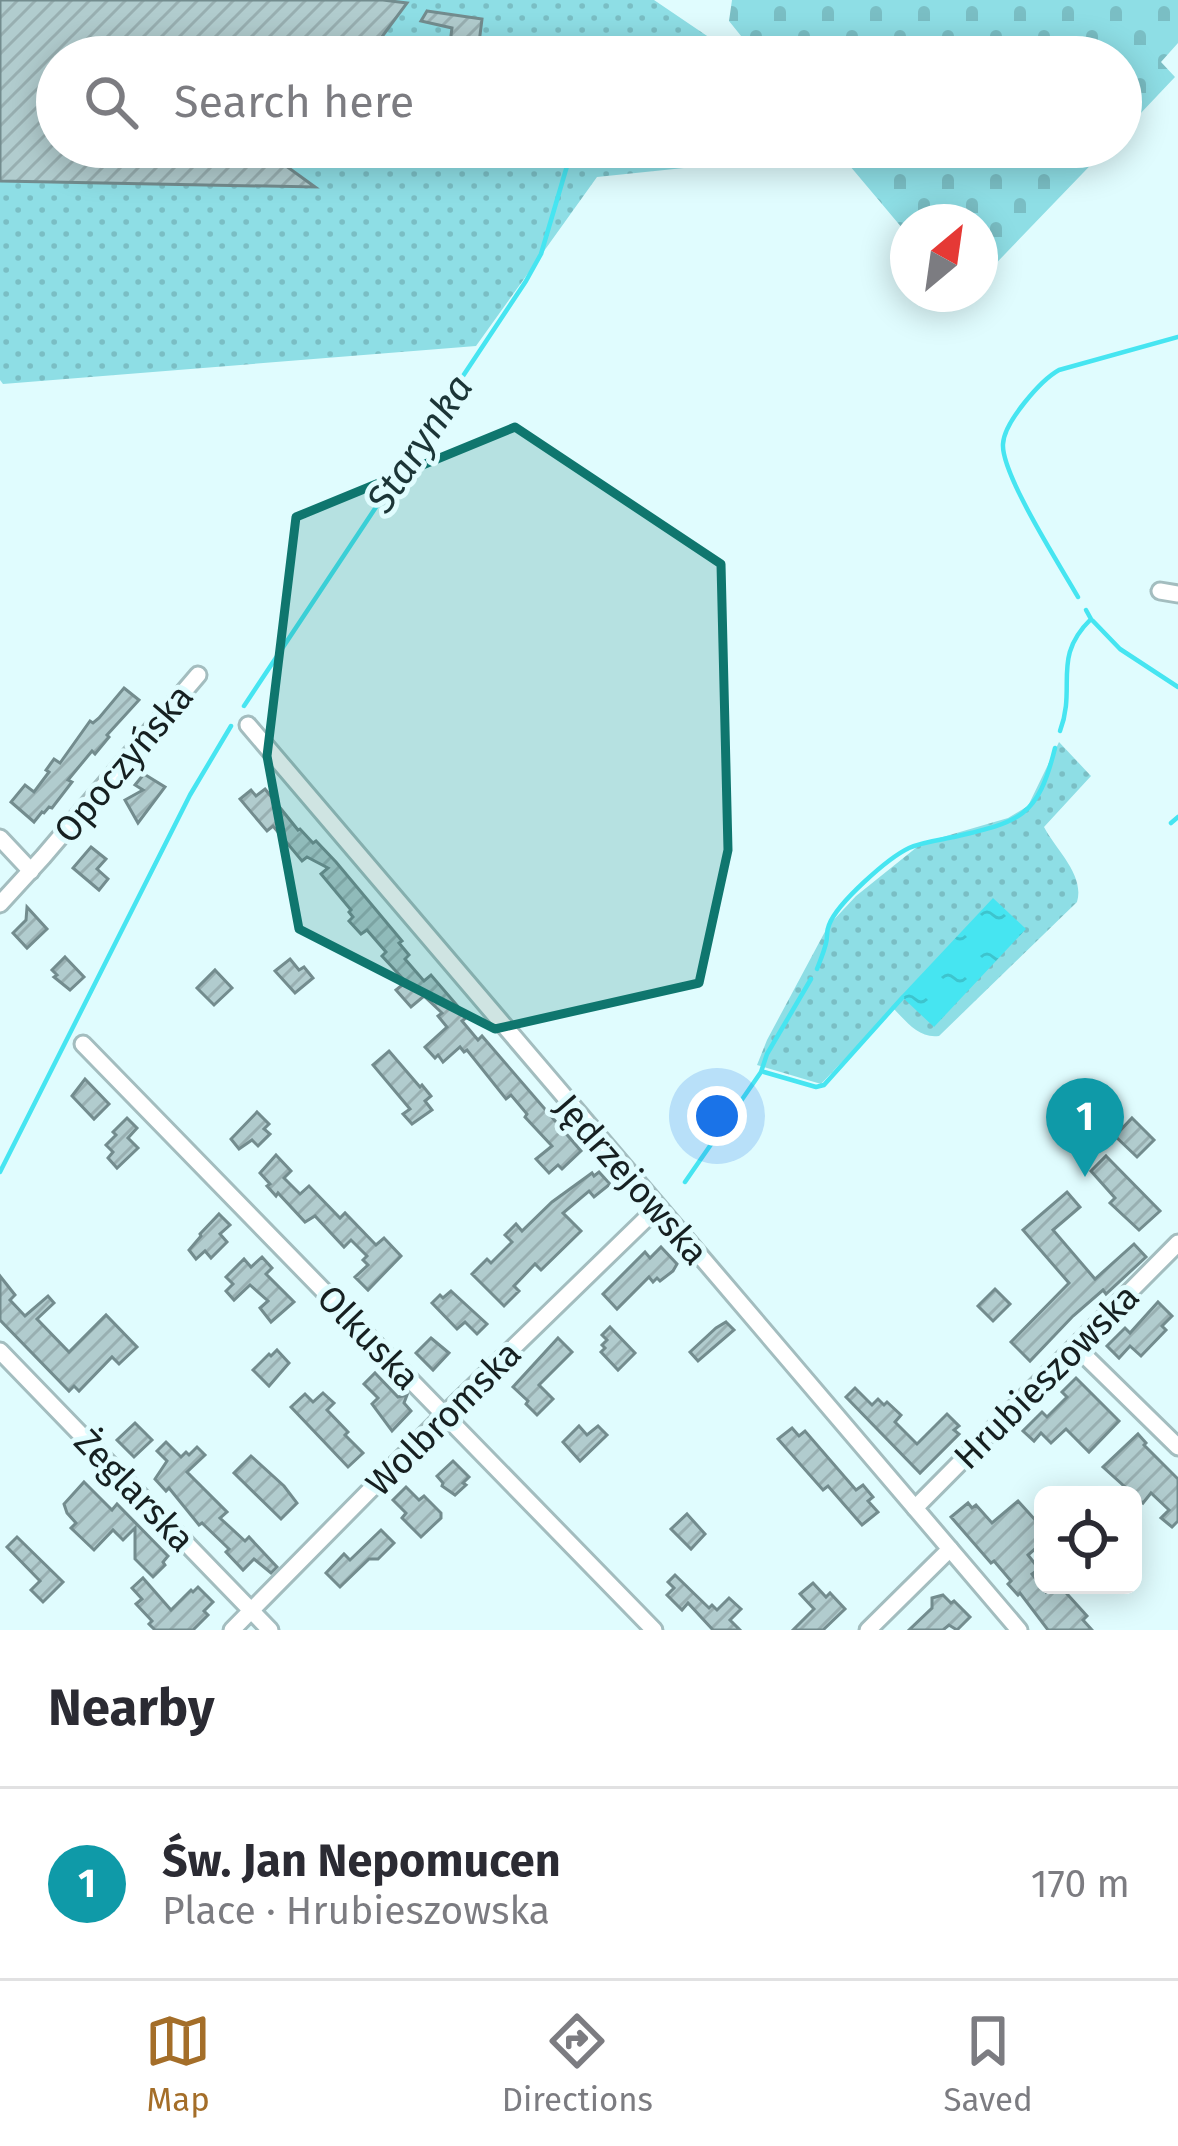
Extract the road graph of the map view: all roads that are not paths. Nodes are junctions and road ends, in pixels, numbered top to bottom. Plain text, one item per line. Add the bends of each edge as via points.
1 (1160, 591) dead end
2 (1178, 594) edge
3 (198, 675) dead end
4 (248, 725) dead end
5 (0, 838) edge
6 (31, 871) junction
7 (0, 904) edge
8 (82, 1044) dead end
9 (657, 1208) junction
10 (1178, 1243) edge
11 (1076, 1347) junction
12 (0, 1351) edge
13 (445, 1414) junction
14 (1178, 1447) edge
15 (915, 1508) junction
16 (950, 1549) junction
17 (252, 1612) junction
18 (232, 1630) edge
19 (270, 1630) edge
20 (654, 1630) edge
21 (868, 1630) edge
22 (1019, 1630) edge

1 - 2 street
3 - 6 street, Opoczyńska
4 - 9 street, Jędrzejowska
5 - 6 street
6 - 7 street, Opoczyńska
8 - 13 street, Olkuska
9 - 13 street, Wolbromska
9 - 15 street, Jędrzejowska
10 - 11 street, Hrubieszowska
11 - 14 street
11 - 15 street, Hrubieszowska
12 - 17 street, Żeglarska
13 - 17 street, Wolbromska
13 - 20 street, Olkuska
15 - 16 street, Jędrzejowska
16 - 21 street
16 - 22 street, Jędrzejowska
17 - 18 street, Wolbromska
17 - 19 street, Żeglarska

